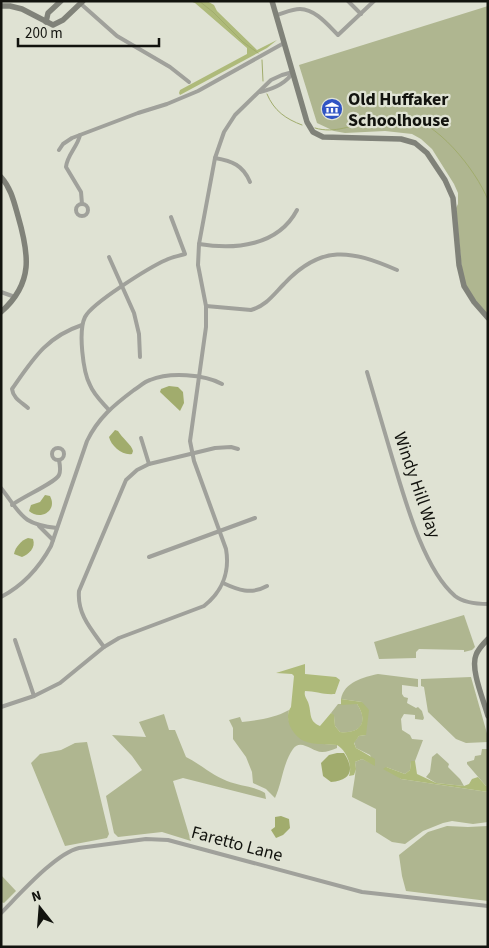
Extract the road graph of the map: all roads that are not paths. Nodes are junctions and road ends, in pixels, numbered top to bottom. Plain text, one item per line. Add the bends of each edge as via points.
1 (61, 1) edge
2 (272, 1) edge
3 (348, 1) edge
4 (374, 1) edge
5 (81, 2) edge
6 (1, 6) edge
7 (360, 14) junction
8 (277, 15) junction
9 (46, 22) junction
10 (284, 43) junction
11 (292, 72) junction
12 (189, 82) dead end
13 (260, 92) junction
14 (80, 135) junction
15 (59, 150) dead end
16 (215, 158) junction
17 (1, 177) edge
18 (250, 182) dead end
19 (82, 204) dead end
20 (297, 210) dead end
21 (172, 217) dead end
22 (199, 244) junction
23 (109, 257) dead end
24 (397, 270) dead end
25 (122, 288) junction
26 (1, 292) edge
27 (16, 296) junction
28 (206, 306) junction
29 (1, 312) edge
30 (488, 318) edge
31 (82, 325) junction
32 (140, 357) dead end
33 (367, 372) dead end
34 (199, 375) junction
35 (222, 384) dead end
36 (28, 408) dead end
37 (109, 410) junction
38 (141, 438) dead end
39 (238, 449) dead end
40 (192, 454) junction
41 (59, 460) dead end
42 (149, 464) junction
43 (1, 488) edge
44 (12, 505) junction
45 (255, 518) dead end
46 (39, 526) junction
47 (57, 528) junction
48 (219, 531) junction
49 (53, 540) junction
50 (149, 557) dead end
51 (223, 583) junction
52 (267, 586) dead end
53 (1, 597) edge
54 (488, 604) edge
55 (488, 639) edge
56 (15, 640) dead end
57 (104, 647) junction
58 (34, 696) junction
59 (486, 702) edge
60 (1, 707) edge
61 (488, 716) edge
62 (488, 906) edge
63 (1, 912) edge

1 - 9 street via 48,13
2 - 8 street
3 - 7 street
4 - 7 street
5 - 9 street via 59,23
5 - 12 street via 117,36
6 - 9 street via 22,9
7 - 8 street via 338,35 319,17 304,9
8 - 10 street
10 - 11 street
10 - 14 street via 167,104
11 - 13 street via 271,80
11 - 13 street via 289,79
11 - 30 street via 306,122 315,134 329,138 406,140 427,154 453,198 464,286
13 - 16 street via 233,118 219,141
14 - 15 street via 67,141
14 - 19 street via 66,167 81,192
16 - 18 street via 240,166
16 - 22 street
17 - 27 street via 10,192 27,252 25,278
20 - 22 street via 280,229 255,243 226,247
21 - 25 street via 185,254 158,264
22 - 28 street via 198,265
23 - 25 street
24 - 28 street via 346,255 321,256 293,274 258,308
25 - 31 street via 93,307
25 - 32 street via 137,323
26 - 27 street
27 - 29 street
28 - 34 street
31 - 36 street via 47,344 12,389 16,398
31 - 37 street via 88,379
33 - 54 street, Windy Hill Way via 406,504 424,550 455,596 468,602
34 - 35 street
34 - 37 street via 152,379
34 - 40 street via 190,433
37 - 47 street via 93,429
38 - 42 street
39 - 40 street via 224,447
40 - 42 street
40 - 48 street
41 - 44 street via 60,470 56,479
42 - 57 street via 131,474 123,486 79,591 78,604 83,617
43 - 44 street
44 - 46 street via 22,517
45 - 48 street
46 - 47 street
46 - 49 street
47 - 49 street
48 - 50 street
48 - 51 street via 227,557
49 - 53 street via 33,574
51 - 52 street via 249,592
51 - 57 street via 210,602 197,610
55 - 59 street via 474,661
56 - 58 street
57 - 58 street via 60,683
58 - 60 street
59 - 61 street
62 - 63 street, Faretto Lane via 362,892 154,838 69,851 55,860

